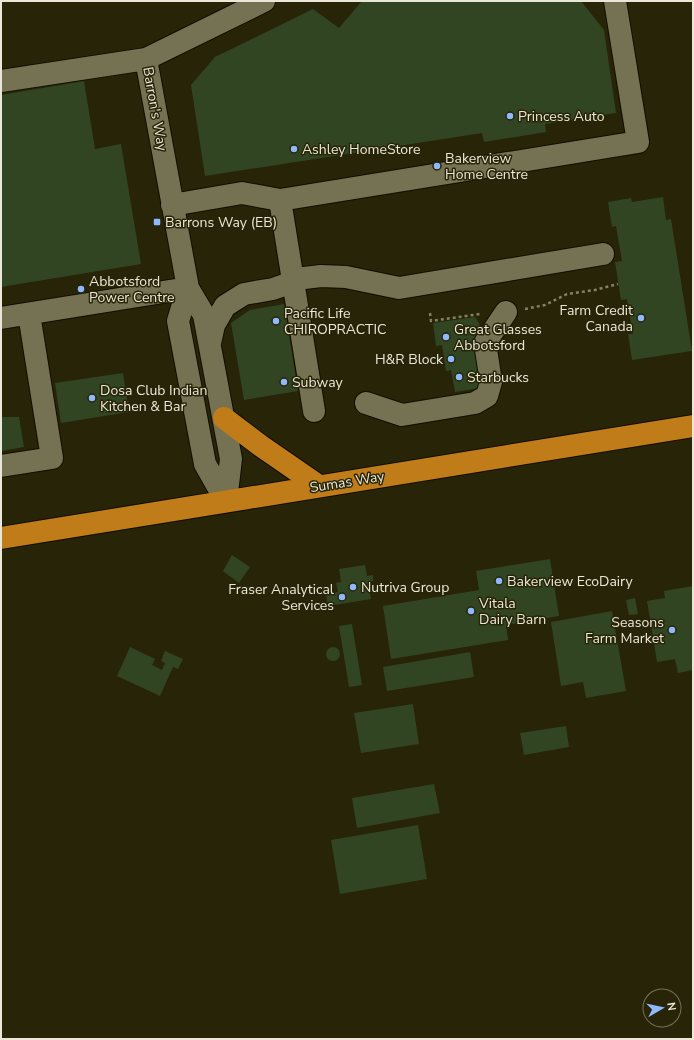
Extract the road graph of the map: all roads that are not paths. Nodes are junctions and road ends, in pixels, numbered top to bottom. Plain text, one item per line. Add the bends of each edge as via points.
1 (264, 1) edge
2 (615, 1) edge
3 (146, 59) junction
4 (1, 81) edge
5 (280, 200) junction
6 (172, 205) junction
7 (603, 254) dead end
8 (293, 282) junction
9 (188, 288) junction
10 (506, 312) dead end
11 (30, 314) junction
12 (1, 318) edge
13 (209, 344) junction
14 (366, 403) dead end
15 (314, 411) dead end
16 (224, 418) junction
17 (693, 426) edge
18 (1, 466) edge
19 (319, 486) junction
20 (226, 501) junction
21 (1, 538) edge

1 - 3 street, Barron's Way
2 - 5 street via 638,142
3 - 4 street
3 - 6 street, Barron's Way
5 - 6 street via 242,193
5 - 8 street
6 - 9 street, Barron's Way
7 - 8 street via 398,288 346,277 321,276
8 - 13 street via 273,289 244,294 225,306 214,325
8 - 15 street
9 - 11 street
9 - 13 street, Barron's Way via 204,315
9 - 20 street, Barron's Way via 178,321 205,464
10 - 14 street via 485,343 491,382 487,396 475,403 402,415
11 - 12 street
11 - 18 street via 52,458
13 - 16 street, Barron's Way
16 - 19 highway
16 - 20 street, Barron's Way via 231,459
17 - 19 highway, Sumas Way
19 - 20 highway, Sumas Way
20 - 21 highway, Sumas Way

